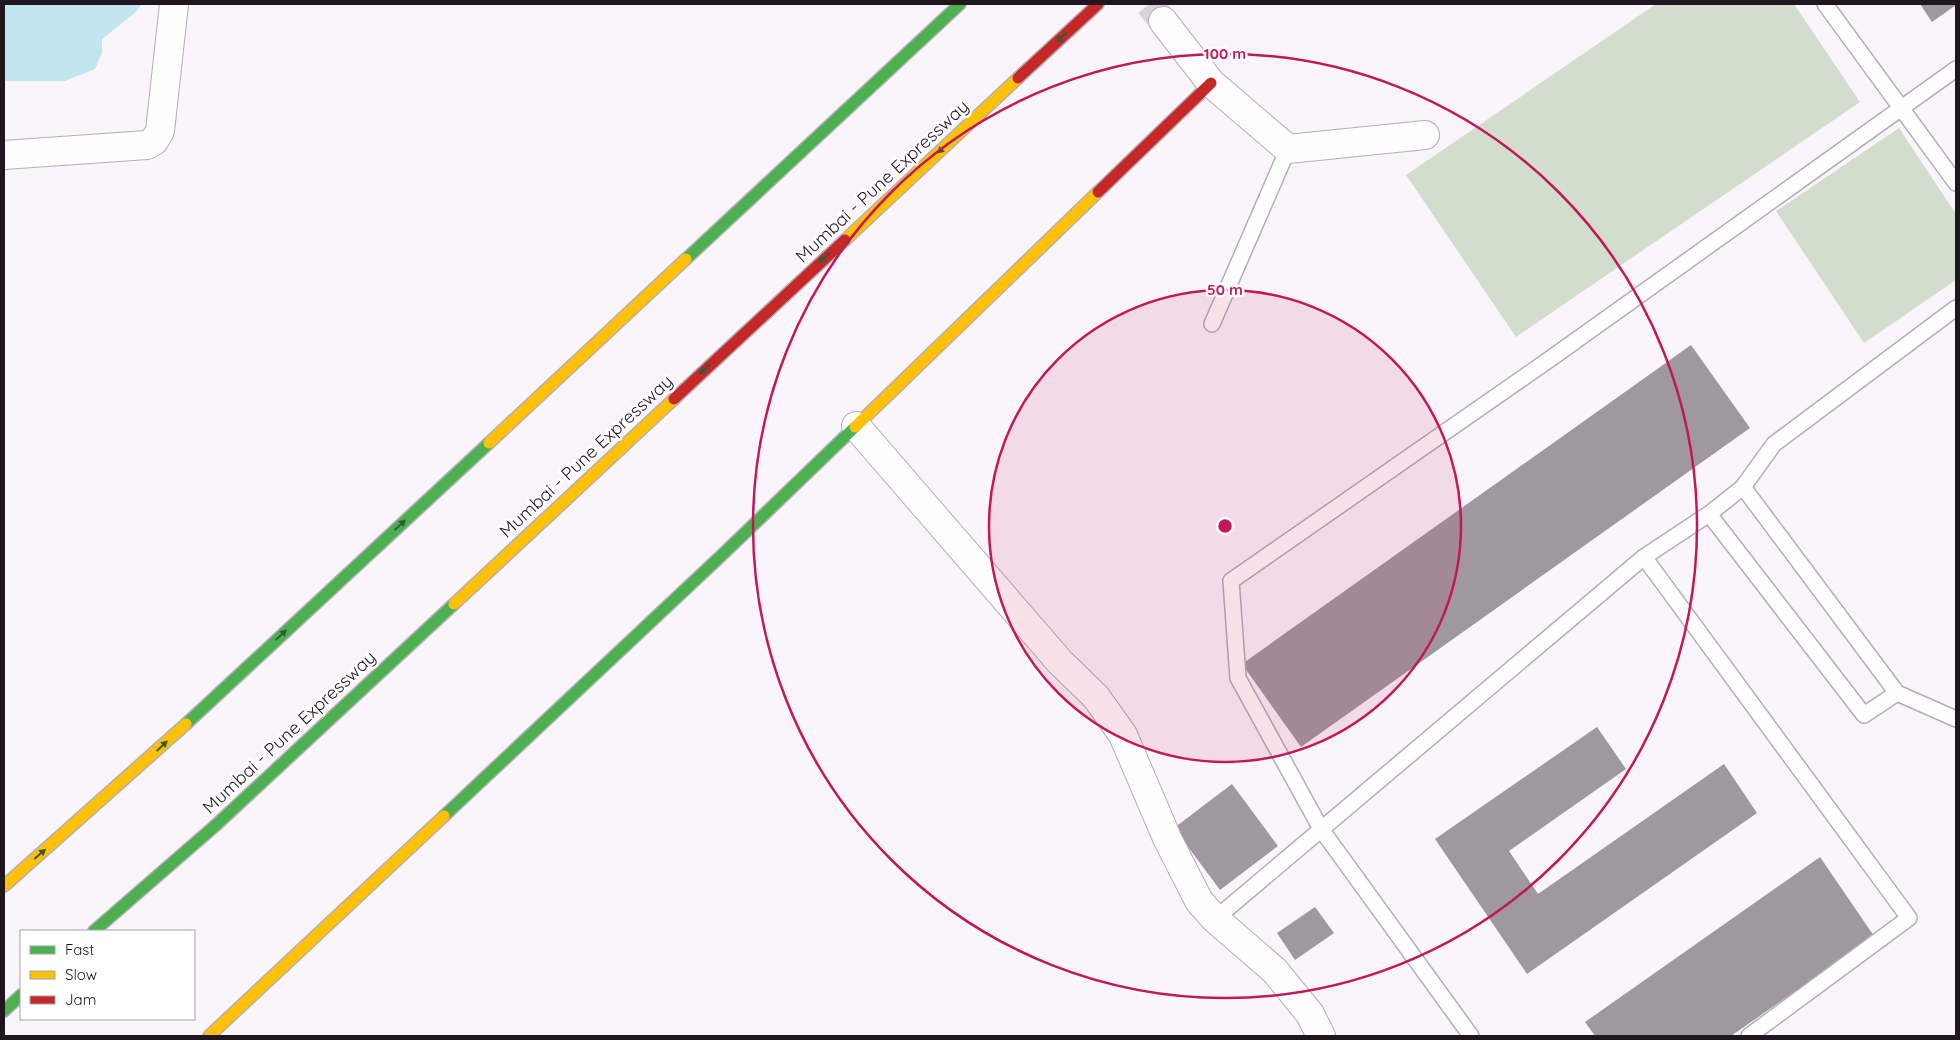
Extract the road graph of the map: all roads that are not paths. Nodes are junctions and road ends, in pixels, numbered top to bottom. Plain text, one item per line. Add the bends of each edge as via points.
1 (174, 4) edge
2 (960, 4) edge
3 (1098, 4) edge
4 (1825, 4) edge
5 (1163, 21) tunnel mouth
6 (1956, 70) edge
7 (1212, 84) junction
8 (1902, 109) junction
9 (1426, 135) dead end
10 (1296, 149) junction
11 (4, 155) edge
12 (1956, 183) edge
13 (1956, 308) edge
14 (1212, 324) dead end
15 (856, 426) junction
16 (1743, 487) junction
17 (1709, 514) junction
18 (1644, 557) junction
19 (1897, 693) junction
20 (1956, 719) edge
21 (1321, 828) junction
22 (4, 886) edge
23 (1215, 919) junction
24 (95, 930) edge
25 (20, 996) edge
26 (4, 1011) edge
27 (209, 1036) edge
28 (1321, 1036) edge
29 (1471, 1036) edge
30 (1749, 1036) edge

1 - 11 street via 160,131 154,141 107,149
22 -> 2 main road via 161,748
3 -> 24 main road, Mumbai - Pune Expressway via 216,824
4 - 8 lane
5 - 7 street
6 - 8 lane
7 - 10 street
7 - 15 main road
8 - 12 lane
8 - 21 lane via 1231,581 1238,678
9 - 10 street
10 - 14 lane
13 - 16 lane via 1774,444
15 - 23 street via 1060,662 1096,697 1123,735 1171,846 1199,901
15 - 27 main road
16 - 17 lane
16 - 19 lane
17 - 18 lane
17 - 19 lane via 1864,715
18 - 21 lane
18 - 30 lane via 1909,918
19 - 20 lane
21 - 23 lane
21 - 29 lane
23 - 28 street via 1275,971 1310,1014
25 - 26 main road

